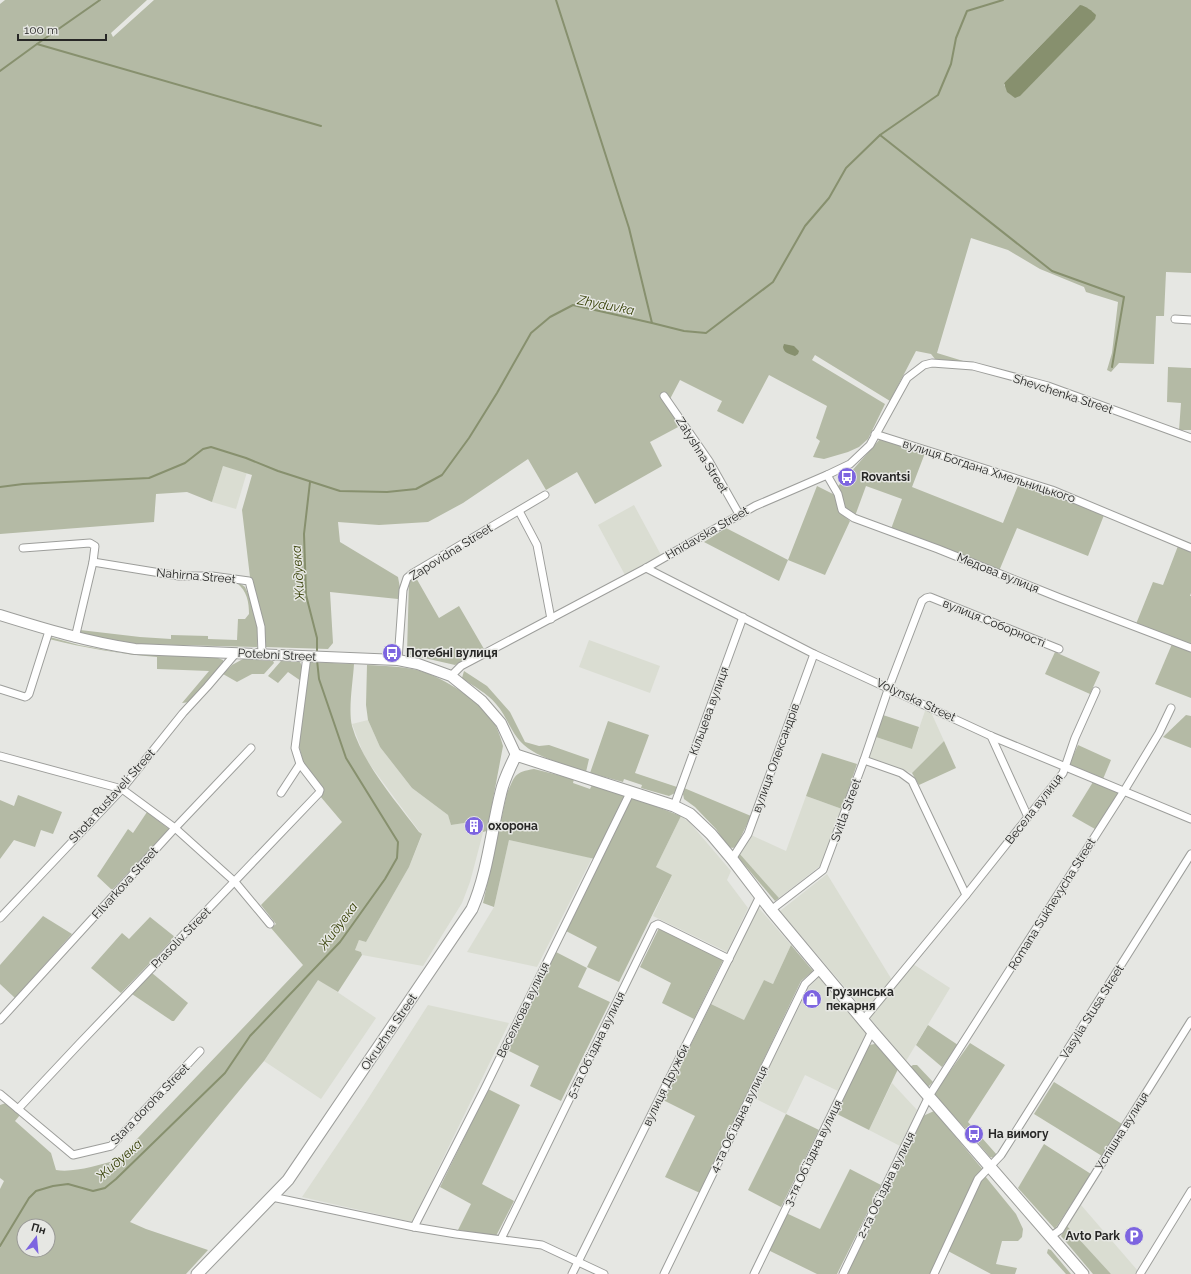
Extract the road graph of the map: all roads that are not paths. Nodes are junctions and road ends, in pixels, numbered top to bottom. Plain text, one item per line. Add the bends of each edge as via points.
1 (1175, 319) dead end
2 (1191, 320) edge
3 (932, 363) joint
4 (664, 396) dead end
5 (875, 434) junction
6 (1189, 437) edge
7 (827, 475) junction
8 (545, 495) dead end
9 (519, 511) junction
10 (738, 514) junction
11 (23, 548) dead end
12 (1191, 548) edge
13 (93, 562) junction
14 (646, 568) junction
15 (930, 597) joint
16 (0, 615) edge
17 (743, 617) junction
18 (550, 619) junction
19 (49, 631) junction
20 (75, 638) junction
21 (1191, 648) edge
22 (1059, 649) dead end
23 (236, 653) junction
24 (262, 654) junction
25 (814, 654) junction
26 (310, 656) junction
27 (398, 660) junction
28 (451, 676) junction
29 (889, 687) junction
30 (0, 689) edge
31 (1096, 690) dead end
32 (1171, 708) dead end
33 (991, 736) junction
34 (252, 748) dead end
35 (516, 755) junction
36 (0, 756) edge
37 (864, 760) junction
38 (300, 764) junction
39 (1066, 767) junction
40 (122, 790) junction
41 (1124, 791) junction
42 (631, 792) junction
43 (281, 793) dead end
44 (674, 806) junction
45 (1028, 817) junction
46 (1191, 819) edge
47 (175, 828) junction
48 (1191, 854) edge
49 (732, 859) junction
50 (235, 882) junction
51 (966, 895) junction
52 (760, 896) junction
53 (772, 910) junction
54 (2, 913) edge
55 (270, 924) dead end
56 (728, 959) junction
57 (821, 970) junction
58 (0, 1020) edge
59 (863, 1020) junction
60 (1191, 1021) edge
61 (872, 1031) junction
62 (200, 1051) dead end
63 (0, 1094) edge
64 (929, 1096) junction
65 (18, 1109) junction
66 (990, 1168) junction
67 (1191, 1191) edge
68 (272, 1197) junction
69 (414, 1227) junction
70 (1050, 1237) junction
71 (501, 1239) junction
72 (578, 1261) junction
73 (197, 1274) edge
74 (572, 1274) edge
75 (604, 1274) edge
76 (664, 1274) edge
77 (754, 1274) edge
78 (843, 1274) edge
79 (934, 1274) edge
80 (1082, 1274) edge
81 (1140, 1274) edge

1 - 2 street
3 - 5 street, Hnidavska Street via 924,365 907,378
3 - 6 street, Shevchenka Street via 973,366 1048,386
4 - 10 street, Zatyshna Street via 709,461
5 - 7 street, Hnidavska Street via 870,445 850,464
5 - 12 street, вулиця Богдана Хмельницького via 1052,490
7 - 10 street, Hnidavska Street
7 - 21 street, Медова вулиця via 838,494 842,510 854,518
8 - 9 street, Zapovidna Street
9 - 18 street via 537,545
9 - 27 street, Zapovidna Street via 407,578 402,590
10 - 14 street, Hnidavska Street
11 - 13 street via 92,544 96,547
13 - 20 street
13 - 24 street, Nahirna Street via 179,576 212,576 249,581 261,627
14 - 17 street, Volynska Street
14 - 18 street, Hnidavska Street
15 - 22 street, вулиця Соборності
15 - 29 street, Svitla Street via 922,601
16 - 19 street, Potebni Street
17 - 25 street, Volynska Street
17 - 44 street, Кільцева вулиця
18 - 28 street, Hnidavska Street via 461,666
19 - 20 street, Potebni Street
19 - 30 street via 29,694 25,697
20 - 23 street, Potebni Street via 135,649
23 - 24 street, Potebni Street
23 - 40 street, Shota Rustaveli Street via 183,713
24 - 26 street, Potebni Street
25 - 29 street, Volynska Street
25 - 49 street, вулиця Олександрів via 748,834
26 - 27 street, Potebni Street
26 - 38 street via 295,748
27 - 28 street, Potebni Street
28 - 35 street, Potebni Street via 482,701 496,717
29 - 33 street, Volynska Street
29 - 37 street, Svitla Street
31 - 39 street, Весела вулиця via 1075,738
32 - 41 street, Romana Sukhevycha Street
33 - 39 street, Volynska Street
33 - 45 street
34 - 47 street, Filvarkova Street
35 - 42 main road
35 - 68 main road, Okruzhna Street via 501,791 482,885 472,909 288,1180
36 - 40 street
37 - 51 street via 901,773 912,781
37 - 53 street, Svitla Street via 823,870
38 - 43 street
38 - 50 street, Prasoliv Street via 320,790 319,793
39 - 41 street, Volynska Street
39 - 45 street, Весела вулиця
40 - 47 street
40 - 54 street, Shota Rustaveli Street
41 - 46 street, Volynska Street
41 - 64 street, Romana Sukhevycha Street
42 - 44 main road
42 - 69 street, Веселкова вулиця
44 - 49 main road via 690,814
45 - 51 street, Весела вулиця
47 - 50 street
47 - 58 street, Filvarkova Street
48 - 66 street, Vasylia Stusa Street via 1002,1155
49 - 52 main road
50 - 55 street
50 - 65 street, Prasoliv Street
51 - 59 street, Весела вулиця
52 - 53 main road
52 - 56 street, вулиця Дружби
53 - 57 main road
56 - 71 street, 5-та Обʼїздна вулиця via 658,924 654,926
56 - 72 street, вулиця Дружби
57 - 59 main road
57 - 76 street, 4-та Обʼїздна вулиця via 805,984
59 - 61 main road
60 - 70 street, Успішна вулиця via 1060,1230
61 - 64 main road
61 - 77 street, 3-тя Обʼїздна вулиця
62 - 65 street, Stara doroha Street via 111,1146 73,1155
63 - 65 street
64 - 66 main road
64 - 78 street, 2-га Обʼїздна вулиця
66 - 70 main road
66 - 79 street, Vasylia Stusa Street via 978,1179
67 - 81 street
68 - 69 street
68 - 73 main road, Okruzhna Street
69 - 71 street
70 - 80 main road
71 - 72 street via 542,1244
72 - 74 street, вулиця Дружби
72 - 75 street

